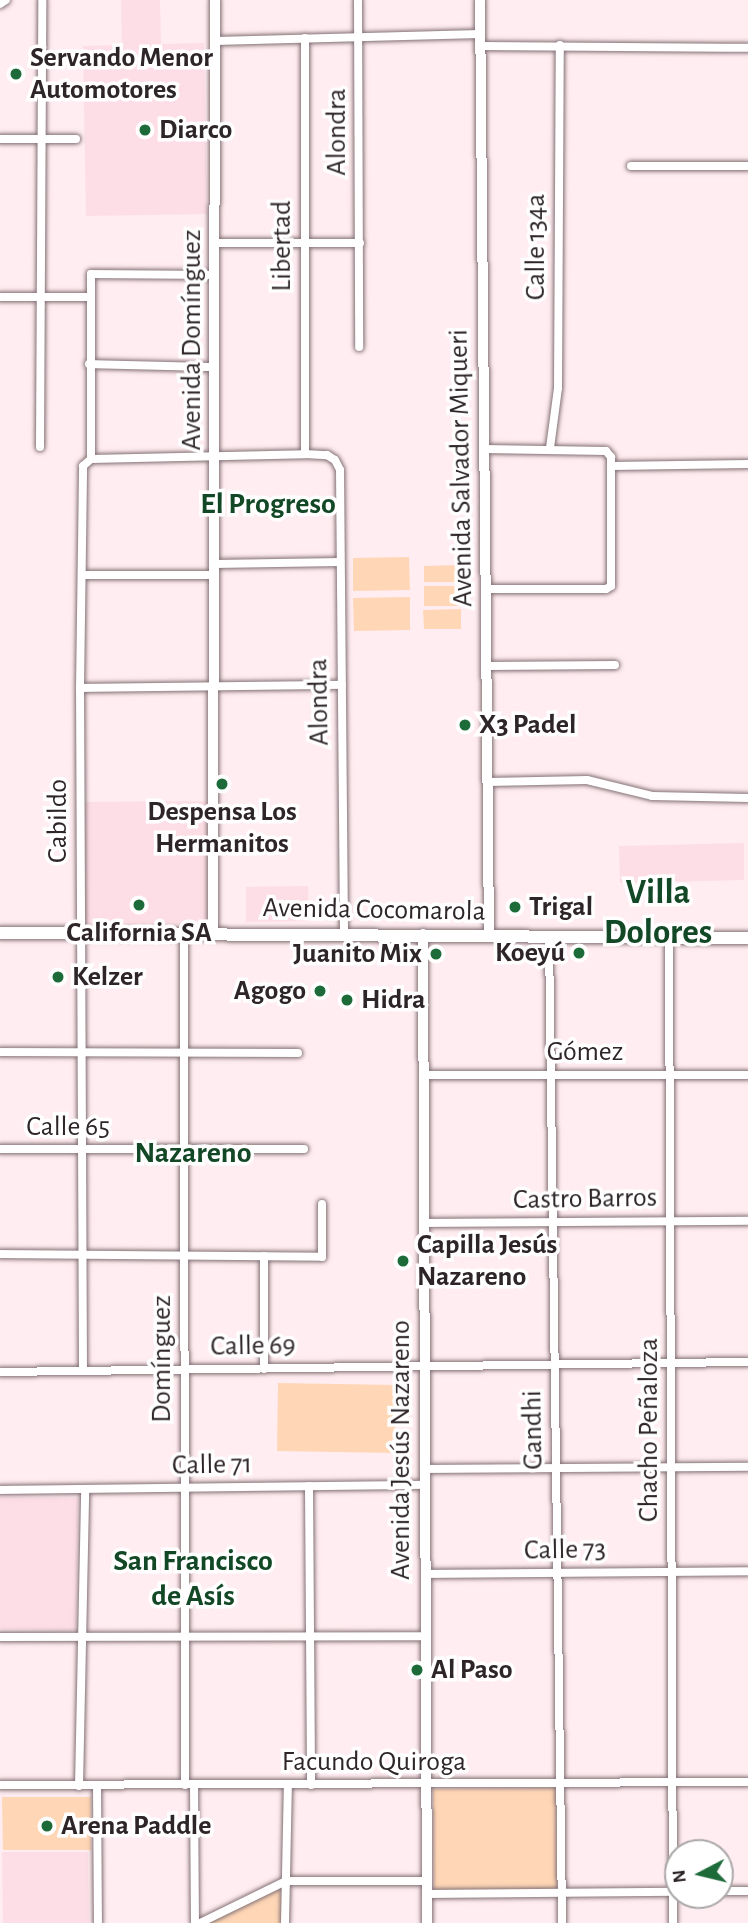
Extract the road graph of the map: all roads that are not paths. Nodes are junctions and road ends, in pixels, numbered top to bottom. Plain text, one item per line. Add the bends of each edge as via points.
1 (6, 0) edge
2 (41, 0) edge
3 (215, 0) edge
4 (358, 0) edge
5 (480, 0) edge
6 (0, 4) edge
7 (359, 37) junction
8 (305, 38) junction
9 (215, 40) junction
10 (480, 40) junction
11 (561, 45) junction
12 (748, 48) edge
13 (0, 139) edge
14 (42, 139) junction
15 (76, 139) dead end
16 (631, 166) dead end
17 (748, 166) edge
18 (305, 242) junction
19 (215, 243) junction
20 (360, 243) junction
21 (214, 275) junction
22 (0, 297) edge
23 (42, 297) junction
24 (90, 297) junction
25 (359, 347) dead end
26 (89, 364) junction
27 (214, 367) junction
28 (40, 447) dead end
29 (550, 448) junction
30 (484, 449) junction
31 (305, 454) junction
32 (214, 457) junction
33 (91, 459) junction
34 (748, 464) edge
35 (611, 466) junction
36 (340, 562) junction
37 (214, 569) junction
38 (83, 575) junction
39 (485, 589) junction
40 (615, 665) dead end
41 (487, 666) junction
42 (342, 685) junction
43 (214, 687) junction
44 (80, 688) junction
45 (488, 782) junction
46 (748, 798) edge
47 (184, 932) junction
48 (213, 932) junction
49 (0, 933) edge
50 (81, 933) junction
51 (344, 934) junction
52 (423, 934) junction
53 (489, 936) junction
54 (549, 937) junction
55 (668, 938) junction
56 (748, 938) edge
57 (0, 1052) edge
58 (82, 1053) junction
59 (183, 1054) junction
60 (298, 1054) dead end
61 (551, 1075) junction
62 (671, 1075) junction
63 (748, 1075) edge
64 (423, 1076) junction
65 (0, 1149) edge
66 (184, 1149) junction
67 (304, 1149) dead end
68 (83, 1150) junction
69 (321, 1204) dead end
70 (670, 1221) junction
71 (748, 1221) edge
72 (552, 1222) junction
73 (423, 1223) junction
74 (0, 1254) edge
75 (83, 1254) junction
76 (184, 1255) junction
77 (264, 1256) junction
78 (748, 1362) edge
79 (672, 1363) junction
80 (555, 1364) junction
81 (423, 1366) junction
82 (264, 1369) junction
83 (184, 1370) junction
84 (83, 1371) junction
85 (0, 1372) edge
86 (672, 1467) junction
87 (748, 1467) edge
88 (556, 1468) junction
89 (424, 1469) junction
90 (425, 1485) junction
91 (309, 1486) junction
92 (184, 1488) junction
93 (85, 1489) junction
94 (0, 1490) edge
95 (748, 1571) edge
96 (673, 1572) junction
97 (557, 1573) junction
98 (425, 1574) junction
99 (310, 1636) junction
100 (425, 1636) junction
101 (0, 1637) edge
102 (82, 1637) junction
103 (184, 1637) junction
104 (673, 1782) junction
105 (748, 1782) edge
106 (560, 1783) junction
107 (426, 1784) junction
108 (0, 1785) edge
109 (189, 1785) junction
110 (288, 1785) junction
111 (311, 1785) junction
112 (79, 1786) junction
113 (97, 1786) junction
114 (675, 1839) edge
115 (286, 1881) junction
116 (426, 1881) junction
117 (664, 1892) edge
118 (561, 1893) junction
119 (426, 1894) junction
120 (98, 1923) edge
121 (198, 1923) edge
122 (285, 1923) edge
123 (427, 1923) edge
124 (562, 1923) edge

1 - 6 street
2 - 14 street
3 - 9 main road, Avenida Domínguez
4 - 7 street, Alondra
5 - 10 main road, Avenida Salvador Miqueri
7 - 8 street
7 - 10 street
7 - 20 street, Alondra
8 - 9 street
8 - 18 street, Libertad
9 - 19 main road, Avenida Domínguez
10 - 11 street
10 - 30 main road, Avenida Salvador Miqueri
11 - 12 street
11 - 29 street, Calle 134a via 558,388
13 - 14 street
14 - 15 street
14 - 23 street
16 - 17 street
18 - 19 street
18 - 20 street
18 - 31 street, Libertad
19 - 21 main road, Avenida Domínguez
20 - 25 street, Alondra
21 - 24 street, Cabildo via 91,274
21 - 27 main road, Avenida Domínguez
22 - 23 street
23 - 24 street
23 - 28 street
24 - 26 street, Cabildo
26 - 27 street
26 - 33 street, Cabildo
27 - 32 main road, Avenida Domínguez
29 - 30 street
29 - 35 street via 606,451
30 - 39 main road, Avenida Salvador Miqueri
31 - 32 street
31 - 36 street, Alondra via 327,455 340,470
32 - 33 street
32 - 37 main road, Avenida Domínguez
33 - 38 street, Cabildo via 83,466
34 - 35 street
35 - 39 street via 611,586
36 - 37 street
36 - 42 street, Alondra
37 - 38 street
37 - 43 main road, Avenida Domínguez
38 - 44 street, Cabildo
39 - 41 main road, Avenida Salvador Miqueri
40 - 41 street
41 - 45 main road, Avenida Salvador Miqueri
42 - 43 street
42 - 51 street, Alondra
43 - 44 street
43 - 48 main road, Avenida Domínguez
44 - 50 street, Cabildo
45 - 46 street via 587,780 652,796
45 - 53 main road, Avenida Salvador Miqueri
47 - 48 main road, Avenida Cocomarola
47 - 50 main road, Avenida Cocomarola
47 - 59 street, Domínguez
48 - 51 main road, Avenida Cocomarola
49 - 50 main road, Avenida Cocomarola
50 - 58 street, Cabildo
51 - 52 main road, Avenida Cocomarola
52 - 53 main road, Avenida Cocomarola
52 - 64 main road, Avenida Jesús Nazareno
53 - 54 main road, Avenida Cocomarola
54 - 55 main road, Avenida Cocomarola
54 - 61 street, Gandhi
55 - 56 main road, Avenida Cocomarola
55 - 62 street, Chacho Peñaloza
57 - 58 street
58 - 59 street
58 - 68 street, Cabildo
59 - 60 street
59 - 66 street, Domínguez
61 - 62 street, Gómez
61 - 64 street, Gómez
61 - 72 street, Gandhi
62 - 63 street, Gómez
62 - 70 street, Chacho Peñaloza
64 - 73 main road, Avenida Jesús Nazareno
65 - 68 street, Calle 65
66 - 67 street, Calle 65
66 - 68 street, Calle 65
66 - 76 street, Domínguez
68 - 75 street, Cabildo
69 - 77 street via 322,1256
70 - 71 street, Castro Barros
70 - 72 street, Castro Barros
70 - 79 street, Chacho Peñaloza
72 - 73 street, Castro Barros
72 - 80 street, Gandhi
73 - 81 main road, Avenida Jesús Nazareno
74 - 75 street
75 - 76 street
75 - 84 street, Cabildo
76 - 77 street
76 - 83 street, Domínguez
77 - 82 street
78 - 79 street, Calle 69
79 - 80 street, Calle 69
79 - 86 street, Chacho Peñaloza
80 - 81 street, Calle 69
80 - 88 street, Gandhi
81 - 82 street, Calle 69
81 - 89 main road, Avenida Jesús Nazareno
82 - 83 street, Calle 69
83 - 84 street, Calle 69
83 - 92 street, Domínguez
84 - 85 street, Calle 69
86 - 87 street
86 - 88 street
86 - 96 street, Chacho Peñaloza
88 - 89 street
88 - 97 street, Gandhi
89 - 90 main road, Avenida Jesús Nazareno
90 - 91 street, Calle 71
90 - 98 main road, Avenida Jesús Nazareno
91 - 92 street, Calle 71
91 - 99 street
92 - 93 street, Calle 71
92 - 103 street, Domínguez
93 - 94 street, Calle 71
93 - 102 street
95 - 96 street, Calle 73
96 - 97 street, Calle 73
96 - 104 street, Chacho Peñaloza
97 - 98 street, Calle 73
97 - 106 street, Gandhi
98 - 100 main road, Avenida Jesús Nazareno
99 - 100 street
99 - 103 street
99 - 111 street
100 - 107 main road, Avenida Jesús Nazareno
101 - 102 street
102 - 103 street
102 - 112 street
103 - 109 street, Domínguez
104 - 105 street, Facundo Quiroga
104 - 106 street, Facundo Quiroga
104 - 114 street, Chacho Peñaloza
106 - 107 street, Facundo Quiroga
106 - 118 street, Gandhi
107 - 111 street, Facundo Quiroga
107 - 116 main road, Avenida Jesús Nazareno
108 - 112 street, Facundo Quiroga
109 - 110 street, Facundo Quiroga
109 - 113 street, Facundo Quiroga
109 - 121 street, Domínguez
110 - 111 street, Facundo Quiroga
110 - 115 street
112 - 113 street, Facundo Quiroga
113 - 120 street
115 - 116 street
115 - 121 street
115 - 122 street
116 - 119 main road, Avenida Jesús Nazareno
117 - 118 street
118 - 119 street
118 - 124 street, Gandhi
119 - 123 main road, Avenida Jesús Nazareno

